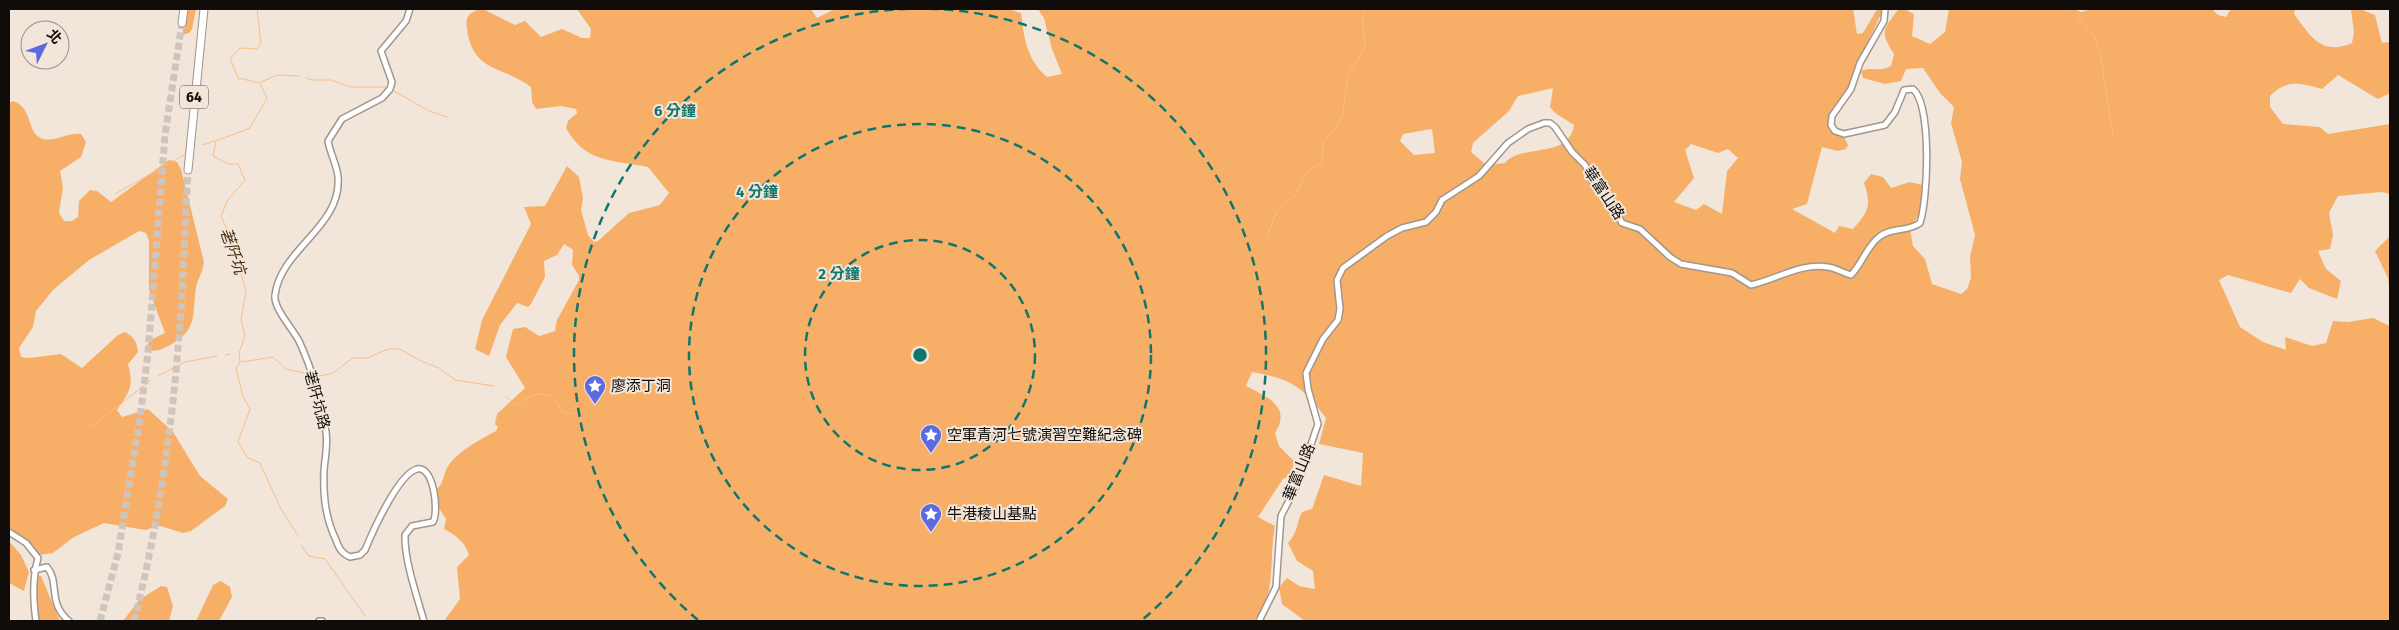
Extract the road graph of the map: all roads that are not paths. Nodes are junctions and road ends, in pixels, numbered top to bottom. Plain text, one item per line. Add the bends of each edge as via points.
1 (184, 9) edge
2 (204, 9) edge
3 (410, 9) edge
4 (1885, 9) edge
5 (182, 23) tunnel mouth
6 (188, 170) tunnel mouth
7 (9, 532) edge
8 (34, 570) junction
9 (36, 621) edge
10 (69, 621) edge
11 (424, 621) edge
12 (1259, 621) edge

1 - 5 highway
2 - 6 highway, 64
3 - 11 street, 荖阡坑路 via 406,21 381,51 392,82 390,89 382,98 342,119 328,141 338,176 338,192 320,227 281,274 274,296 298,340 312,377 326,434 323,491 326,513 340,550 345,555 355,556 365,550 384,508 407,475 421,470 433,486 436,516 433,522 412,526 405,535 418,608
4 - 12 street, 華富山路 via 1884,21 1830,125 1844,134 1885,125 1895,112 1904,90 1913,89 1920,95 1926,138 1925,203 1920,223 1880,236 1851,275 1818,266 1751,285 1732,273 1681,264 1640,229 1622,223 1610,200 1594,184 1585,165 1550,123 1528,129 1508,143 1479,176 1442,200 1432,218 1402,228 1349,262 1337,280 1338,320 1323,339 1306,373 1318,424 1297,485 1281,516 1276,587
7 - 8 street via 33,550 38,558
8 - 9 street
8 - 10 street via 47,567 51,571 54,600

